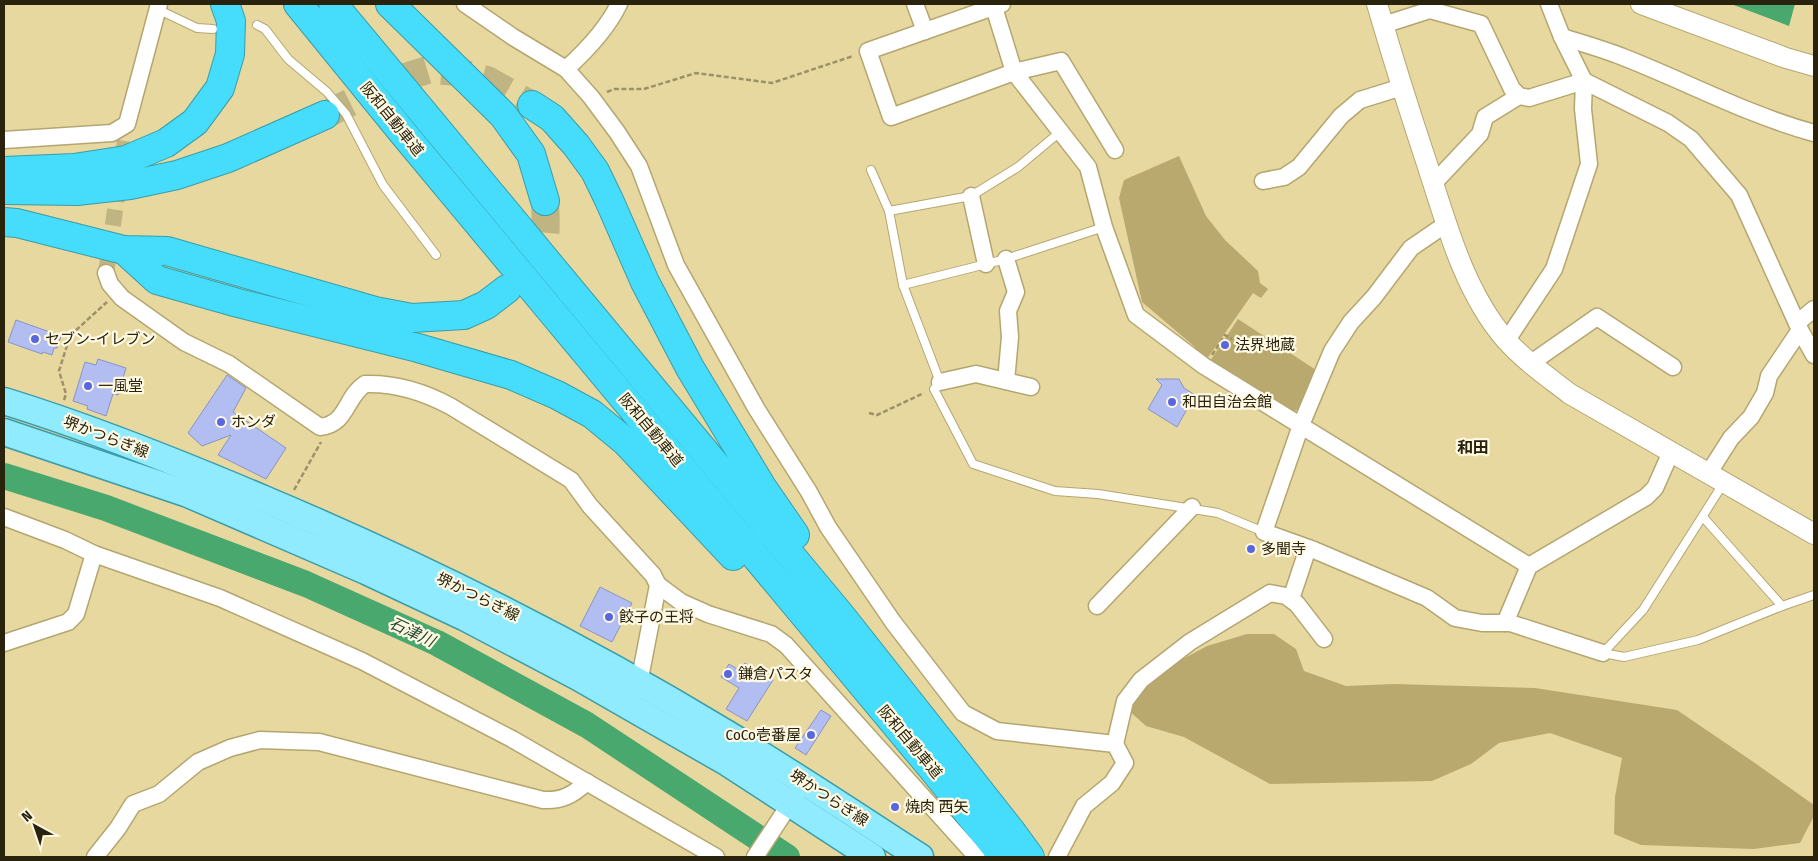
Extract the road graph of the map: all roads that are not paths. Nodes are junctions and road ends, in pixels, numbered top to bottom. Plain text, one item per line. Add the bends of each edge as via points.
1 (225, 4) edge
2 (298, 4) edge
3 (333, 4) edge
4 (390, 4) edge
5 (464, 4) edge
6 (619, 4) edge
7 (915, 4) edge
8 (1377, 4) edge
9 (1550, 4) edge
10 (1641, 4) edge
11 (996, 5) edge
12 (158, 6) edge
13 (256, 25) dead end
14 (1383, 25) junction
15 (213, 29) dead end
16 (925, 31) junction
17 (1562, 37) junction
18 (1814, 66) edge
19 (566, 69) junction
20 (1014, 72) junction
21 (1584, 81) junction
22 (1402, 86) junction
23 (1519, 96) junction
24 (532, 105) tunnel mouth
25 (326, 115) tunnel mouth
26 (1060, 132) junction
27 (1814, 133) edge
28 (4, 140) edge
29 (1116, 150) dead end
30 (870, 170) dead end
31 (4, 171) edge
32 (1263, 181) dead end
33 (1433, 184) junction
34 (4, 190) edge
35 (971, 196) junction
36 (545, 201) tunnel mouth
37 (889, 211) junction
38 (4, 222) edge
39 (1446, 224) junction
40 (1104, 227) junction
41 (124, 250) junction
42 (436, 255) dead end
43 (1006, 259) junction
44 (986, 264) junction
45 (106, 273) tunnel mouth
46 (903, 284) junction
47 (507, 289) tunnel mouth
48 (1814, 309) edge
49 (1798, 327) junction
50 (1507, 340) junction
51 (1814, 355) edge
52 (1532, 363) junction
53 (1673, 367) dead end
54 (1006, 381) junction
55 (937, 386) junction
56 (1031, 387) dead end
57 (4, 401) edge
58 (1301, 425) junction
59 (4, 432) edge
60 (1671, 452) junction
61 (1716, 478) junction
62 (1192, 508) junction
63 (4, 517) edge
64 (1702, 517) junction
65 (1264, 532) junction
66 (1814, 534) edge
67 (1308, 548) junction
68 (94, 554) junction
69 (1529, 566) junction
70 (658, 585) junction
71 (1814, 594) edge
72 (1291, 599) junction
73 (1097, 606) dead end
74 (1782, 606) junction
75 (842, 616) junction
76 (1505, 623) junction
77 (1324, 639) dead end
78 (4, 643) edge
79 (1603, 653) junction
80 (639, 683) junction
81 (1115, 744) junction
82 (938, 758) junction
83 (587, 782) junction
84 (804, 782) junction
85 (785, 810) junction
86 (95, 857) edge
87 (716, 857) edge
88 (755, 857) edge
89 (872, 857) edge
90 (920, 857) edge
91 (978, 857) edge
92 (1004, 857) edge
93 (1030, 857) edge
94 (1057, 857) edge

1 - 31 highway via 231,21 230,54 220,88 195,122 166,143 126,160 74,168
2 - 82 highway, 阪和自動車道 via 409,141
3 - 75 highway, 阪和自動車道
4 - 36 highway via 502,115 531,154
5 - 19 street
6 - 19 street via 611,21
7 - 16 street
8 - 14 street
9 - 17 street
10 - 18 street
11 - 16 street
11 - 20 street
12 - 15 lane via 197,28
12 - 28 street via 126,133
13 - 42 lane via 265,29 288,59 327,92 346,114 383,185
14 - 22 street
14 - 23 street via 1430,10 1481,24 1512,89
16 - 20 street via 868,51 891,117
17 - 21 street
17 - 27 street via 1623,57 1749,110
19 - 81 street via 617,132 638,166 676,265 756,408 828,527 893,622 963,713 997,731
20 - 26 street
20 - 29 street via 1061,60
21 - 23 street via 1529,98
21 - 49 street via 1668,123 1691,139 1739,195
21 - 50 street via 1583,109 1589,164 1554,268
22 - 32 street via 1360,100 1340,116 1299,167 1284,177
22 - 33 street
23 - 33 street via 1485,118 1480,134
24 - 75 highway via 552,118 576,144 595,172 645,282 690,368 762,487 820,570
25 - 34 highway via 228,158 178,174 130,185 77,191
26 - 35 lane via 1018,167
26 - 40 street via 1088,167
30 - 37 lane
33 - 39 street
35 - 37 lane
35 - 44 street
37 - 46 lane
38 - 41 highway
39 - 50 street via 1478,297
39 - 58 street via 1411,248 1351,322 1332,351
40 - 43 lane
40 - 58 street via 1136,316 1204,366
41 - 47 highway via 167,251 376,312 412,318 464,315 486,305
41 - 82 highway via 158,280 511,375 592,414 626,442
43 - 44 lane
43 - 54 street via 1016,292 1008,311 1010,337
44 - 46 lane
45 - 70 street via 110,284 122,298 184,342 229,364 320,427 331,426 339,420 359,388 365,384 412,389 432,396 571,480 590,506 653,575
46 - 55 lane
48 - 49 street
49 - 51 street
49 - 61 street via 1769,376 1765,393 1751,417 1731,438
50 - 52 street
52 - 53 street via 1597,316
52 - 60 street via 1570,394
54 - 55 street via 976,374
54 - 56 street
55 - 62 lane via 973,464 1055,491
57 - 80 main road, 堺かつらぎ線 via 198,471 284,508 477,595
58 - 65 street
58 - 69 street
59 - 85 main road, 堺かつらぎ線 via 188,494 446,609 578,677 728,763
60 - 61 street
60 - 69 street via 1655,488 1646,497
61 - 64 lane
61 - 66 street
62 - 65 lane via 1218,513
62 - 73 street
63 - 68 street
64 - 74 lane
64 - 79 lane via 1643,610
65 - 67 street
67 - 72 street
67 - 76 street via 1427,598 1455,618
68 - 78 street via 76,614 68,622
68 - 83 street via 220,598 362,661 455,708
69 - 76 street
70 - 80 street
70 - 91 street via 681,602 771,634 786,645
71 - 74 lane
72 - 77 street
72 - 81 street via 1270,593 1190,642 1141,680 1125,701
74 - 79 lane via 1698,640 1624,657
75 - 82 highway, 阪和自動車道
76 - 79 street
80 - 84 main road, 堺かつらぎ線
81 - 94 street via 1124,763 1112,782 1084,806
82 - 92 highway, 阪和自動車道
82 - 93 highway, 阪和自動車道 via 1011,831
83 - 86 street via 569,796 543,800 319,742 260,740 198,762 158,794 133,804
83 - 87 street
84 - 85 street
84 - 90 main road, 堺かつらぎ線
85 - 88 street
85 - 89 main road, 堺かつらぎ線

